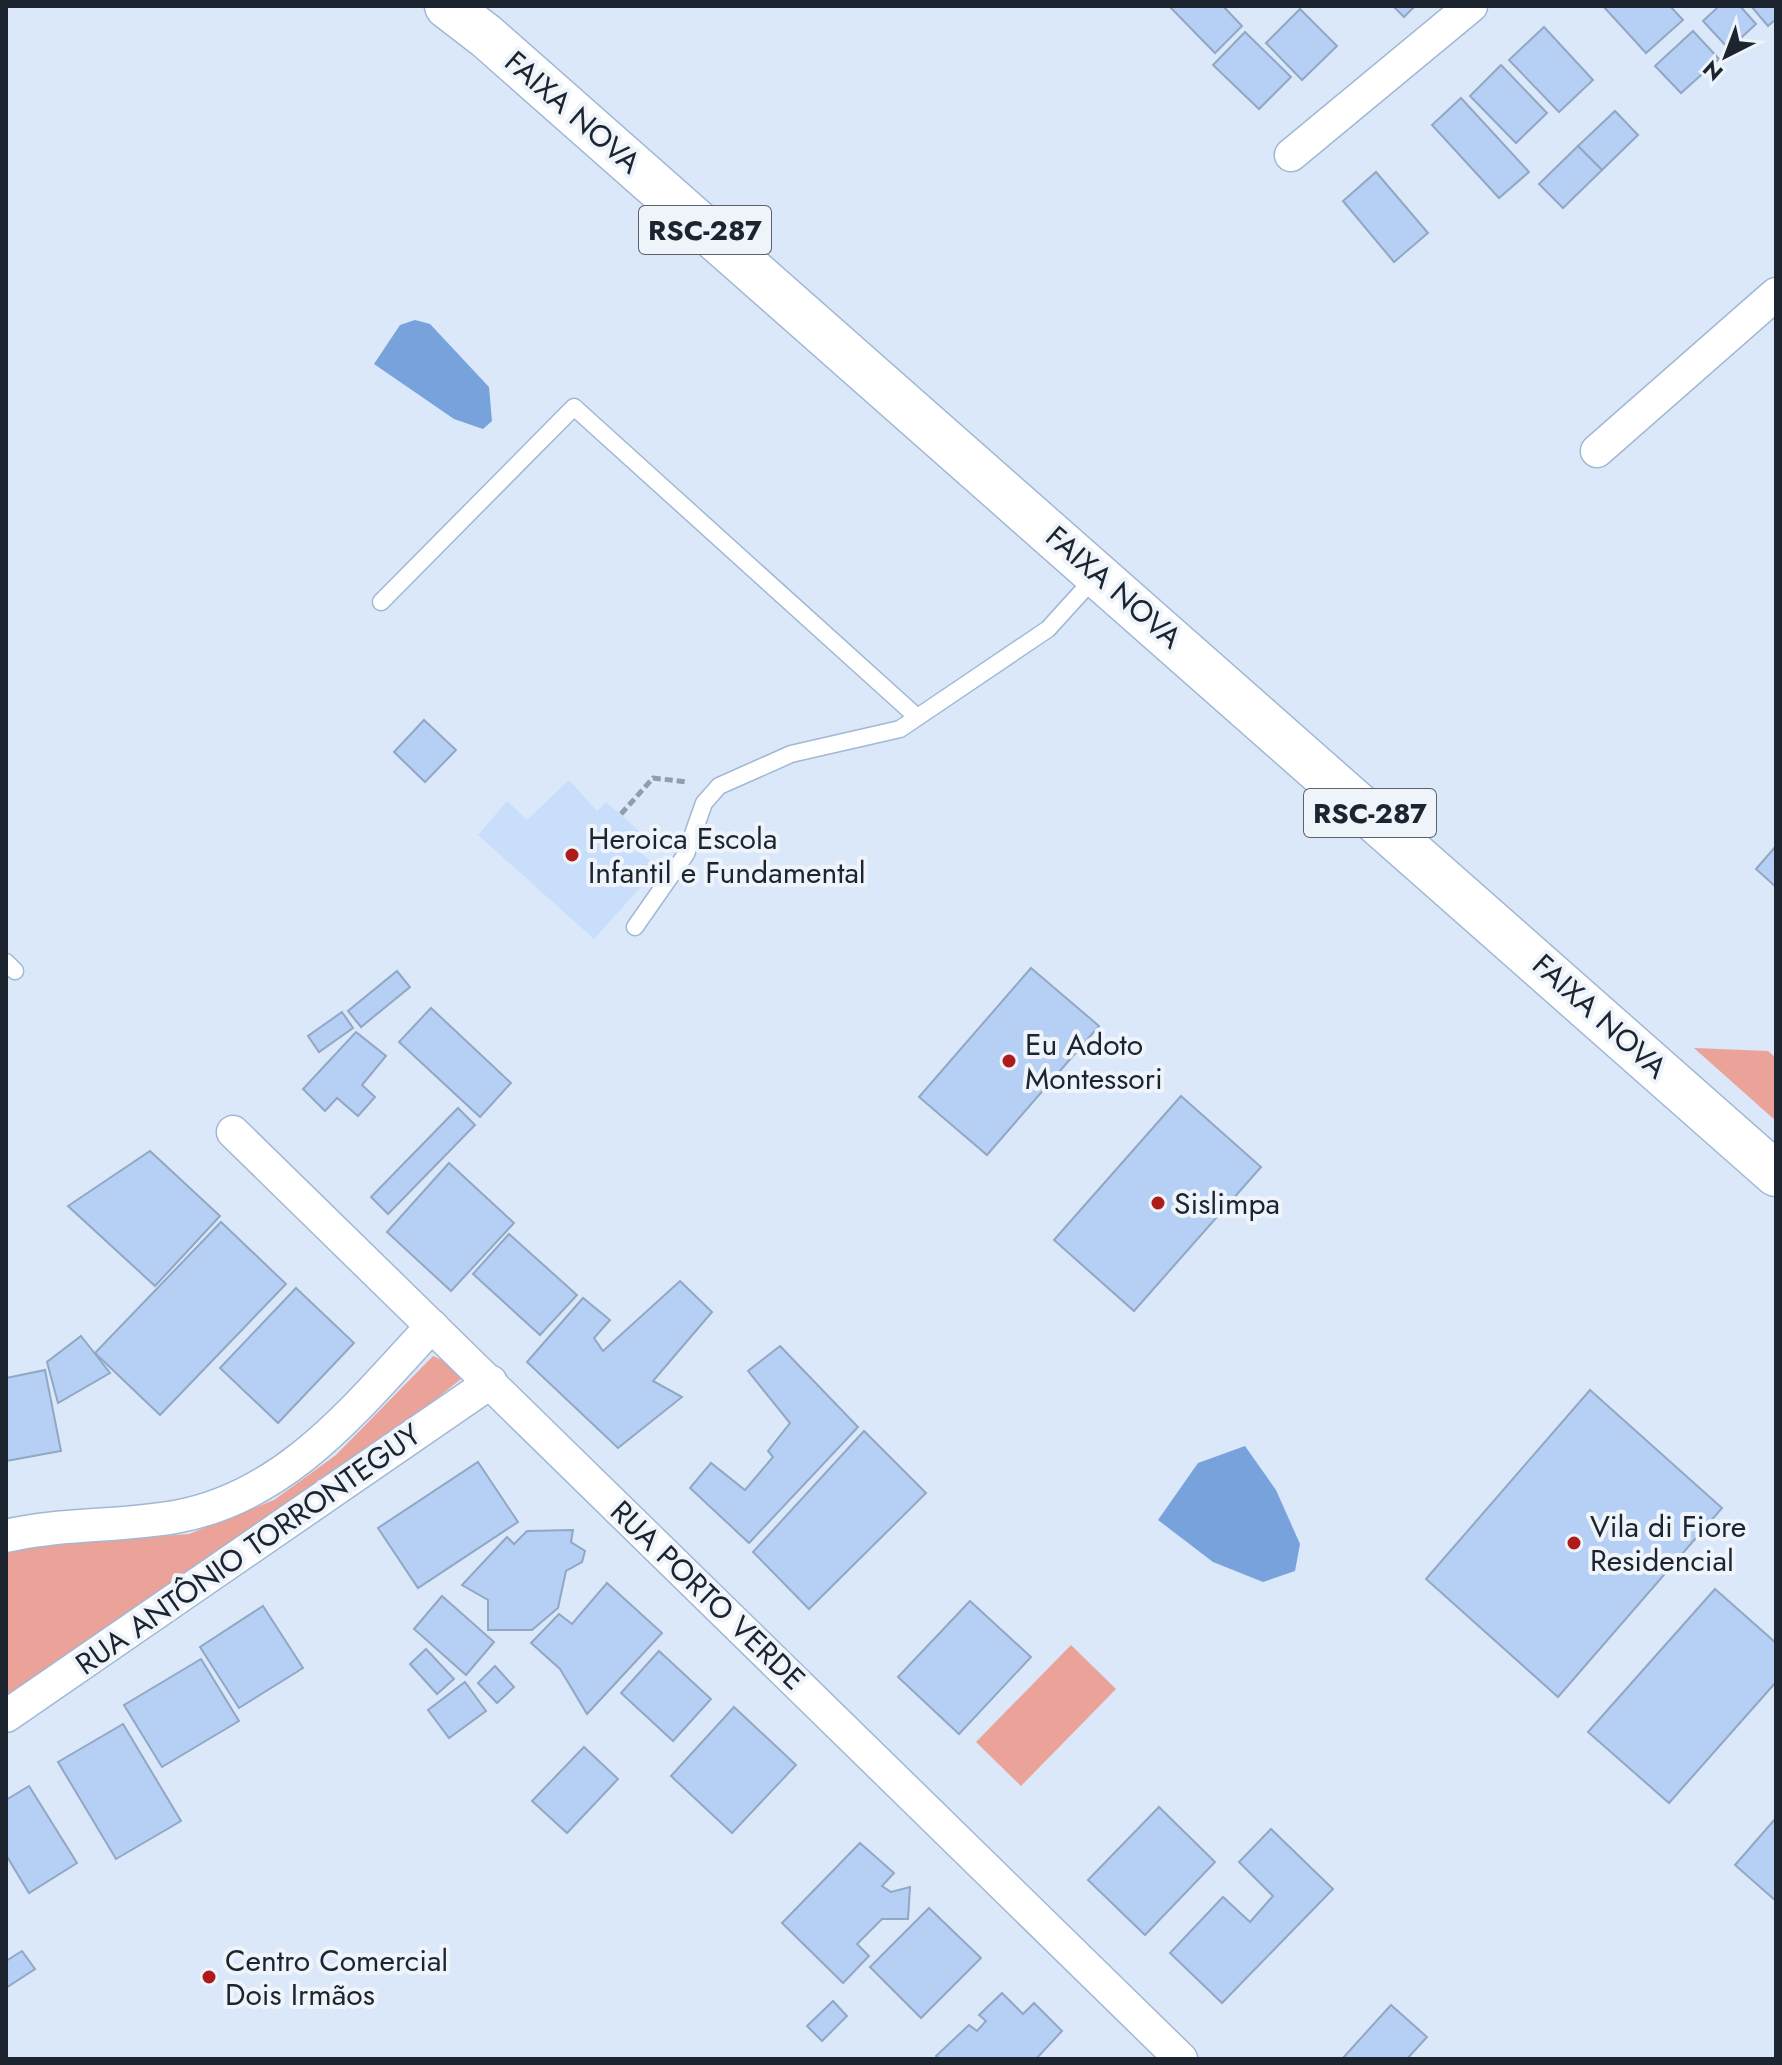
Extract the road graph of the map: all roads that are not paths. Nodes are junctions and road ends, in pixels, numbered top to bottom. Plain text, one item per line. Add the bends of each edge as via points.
1 (447, 6) edge
2 (1471, 6) edge
3 (1291, 155) dead end
4 (1776, 294) edge
5 (1597, 451) dead end
6 (1099, 573) junction
7 (381, 602) dead end
8 (917, 717) junction
9 (635, 927) dead end
10 (233, 1132) dead end
11 (1776, 1174) edge
12 (432, 1326) junction
13 (491, 1382) junction
14 (6, 1536) edge
15 (6, 1716) edge
16 (1181, 2059) edge

1 - 6 highway, FAIXA NOVA / RSC-287
2 - 3 street
4 - 5 street
6 - 8 lane via 1048,629
6 - 11 highway, FAIXA NOVA / RSC-287
7 - 8 lane via 574,407
8 - 9 lane via 900,729 791,754 719,786 704,803 686,854
10 - 12 street, RUA PORTO VERDE
12 - 13 street, RUA PORTO VERDE
12 - 14 street, RUA ANTÔNIO TORRONTEGUY via 327,1437 292,1468 255,1489 216,1507 175,1517 42,1527
13 - 15 street, RUA ANTÔNIO TORRONTEGUY
13 - 16 street, RUA PORTO VERDE

